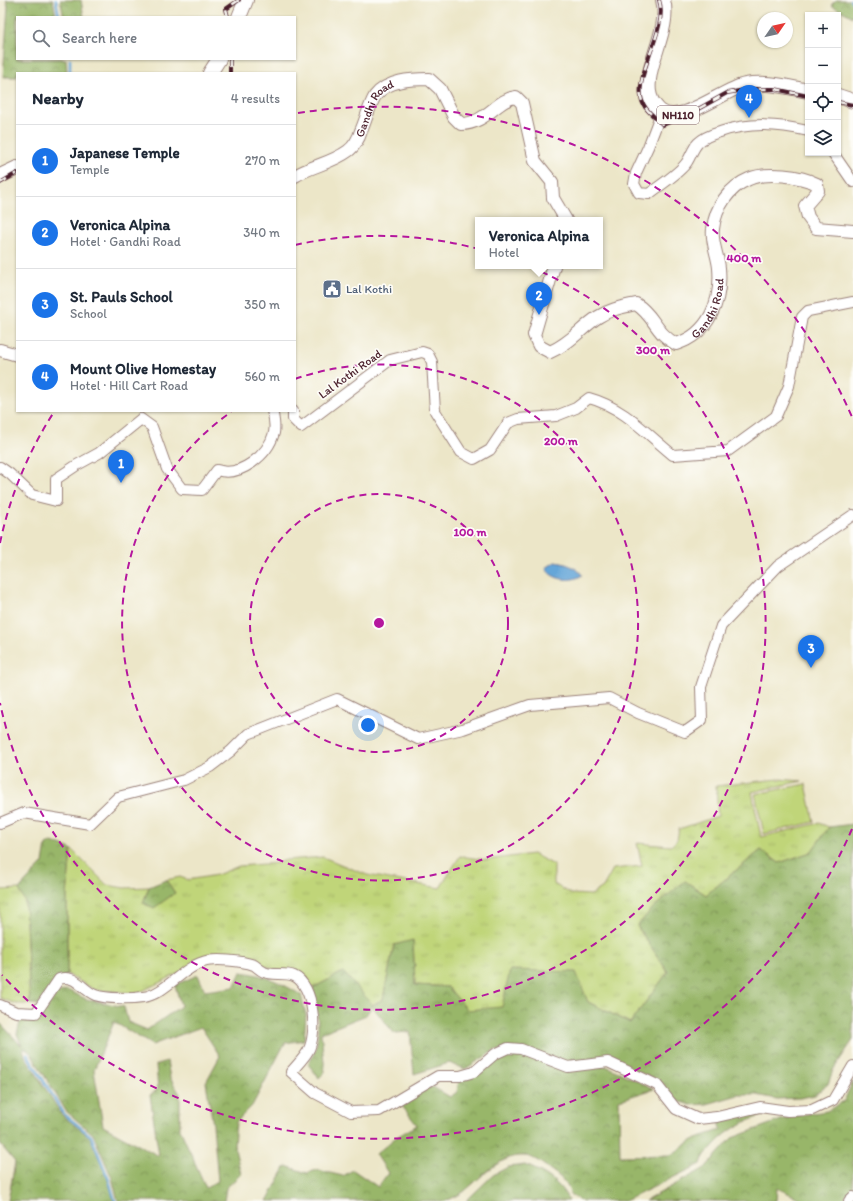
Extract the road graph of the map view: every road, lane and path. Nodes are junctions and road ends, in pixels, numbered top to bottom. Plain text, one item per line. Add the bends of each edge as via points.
1 (246, 0) edge
2 (663, 0) edge
3 (239, 16) edge
4 (218, 60) edge
5 (211, 72) edge
6 (805, 90) edge
7 (841, 97) edge
8 (853, 101) edge
9 (661, 113) junction
10 (805, 131) edge
11 (835, 156) edge
12 (16, 168) edge
13 (0, 176) edge
14 (296, 176) edge
15 (853, 182) edge
16 (564, 217) edge
17 (853, 231) edge
18 (553, 269) edge
19 (853, 302) edge
20 (0, 350) edge
21 (16, 355) edge
22 (272, 412) edge
23 (293, 412) edge
24 (0, 467) edge
25 (853, 515) edge
26 (0, 823) edge
27 (0, 1005) edge
28 (853, 1066) edge
29 (853, 1197) edge
30 (849, 1201) edge

1 - 3 highway
2 - 9 highway, NH110 via 660,36 649,78 652,103
4 - 5 highway
6 - 9 highway, NH110 via 779,86 746,85 730,90 688,113 672,116
7 - 8 highway
9 - 10 street via 636,173 634,184 639,193 649,194 687,163 697,143 728,129 758,124 785,126
11 - 15 street
12 - 13 highway
14 - 16 main road, Gandhi Road via 349,151 358,138 375,96 391,84 412,79 429,79 440,89 454,117 461,124 472,124 510,98 516,97 519,100 525,112 535,161 552,182 553,198
17 - 18 main road, Gandhi Road via 816,228 808,217 806,206 818,191 817,184 779,174 749,178 731,190 716,211 712,230 719,281 710,317 699,333 689,340 676,344 666,339 655,327 647,311 636,304 614,309 598,318 557,349 550,352 540,346 534,335
19 - 23 street, Lal Kothi Road via 808,311 802,317 788,386 776,416 728,450 673,456 620,411 602,401 589,398 576,408 556,416 518,419 508,423 490,450 474,459 461,452 435,411 432,362 428,354 422,352 390,360 301,427 293,419
20 - 21 main road
22 - 24 street via 274,432 267,447 257,459 224,473 217,470 202,490 182,489 167,469 152,427 141,419 99,453 56,479 56,501 32,496
25 - 26 street via 778,566 721,626 701,687 702,720 685,732 609,698 530,705 463,728 418,739 336,699 248,734 232,751 210,767 184,780 118,797 90,824 24,813
27 - 28 street via 16,1012 36,1013 58,978 66,977 72,978 95,995 145,997 204,961 237,962 254,965 264,972 275,975 294,976 305,986 309,994 313,1038 308,1051 291,1072 315,1093 351,1112 379,1111 438,1076 460,1076 474,1072 495,1054 508,1048 522,1049 568,1067 608,1062 657,1085 676,1109 698,1119 760,1108 812,1110 833,1100
29 - 30 street

